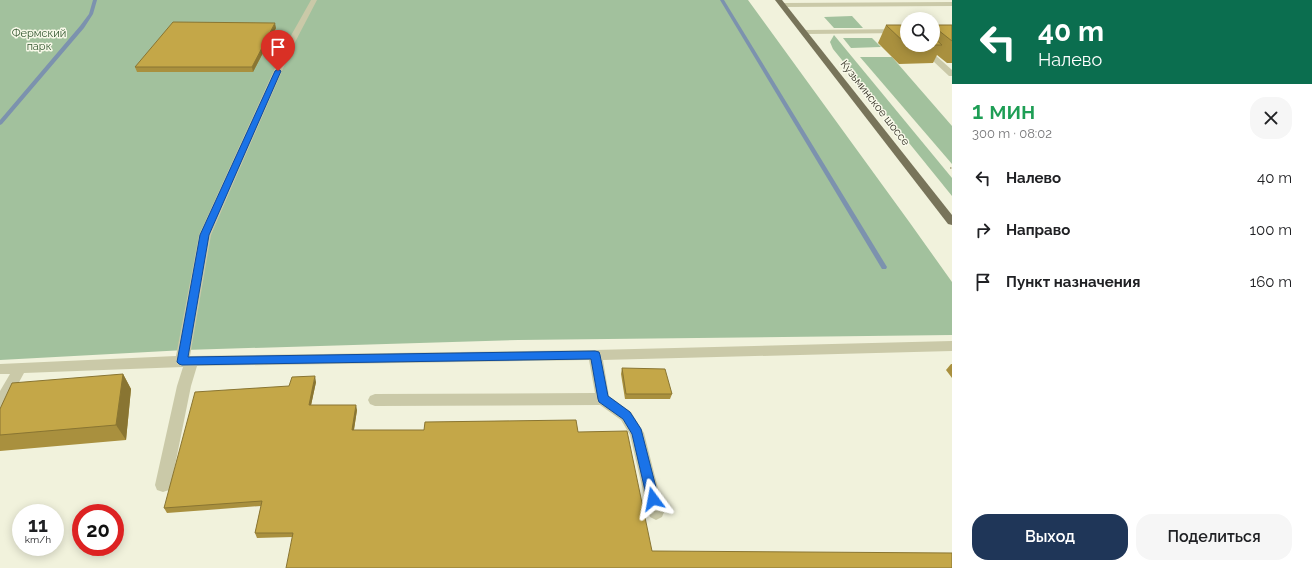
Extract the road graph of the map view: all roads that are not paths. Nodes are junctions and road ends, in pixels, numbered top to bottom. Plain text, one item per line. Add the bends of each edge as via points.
1 (314, 0) edge
2 (922, 2) edge
3 (781, 3) edge
4 (952, 4) edge
5 (900, 31) edge
6 (805, 32) junction
7 (928, 52) edge
8 (952, 74) edge
9 (952, 222) edge
10 (952, 346) edge
11 (595, 355) junction
12 (187, 361) junction
13 (20, 368) junction
14 (0, 369) edge
15 (603, 399) junction
16 (375, 400) dead end
17 (0, 404) edge
18 (163, 485) dead end
19 (656, 512) dead end

1 - 12 street via 288,48 205,235
2 - 3 street
2 - 4 street
3 - 6 main road, Кузьминское шоссе
5 - 6 street
6 - 9 main road, Кузьминское шоссе
7 - 8 street
10 - 11 street
11 - 12 street
11 - 15 street
12 - 13 street
12 - 18 street
13 - 14 street
13 - 17 street
15 - 16 street
15 - 19 street via 626,416 637,433

